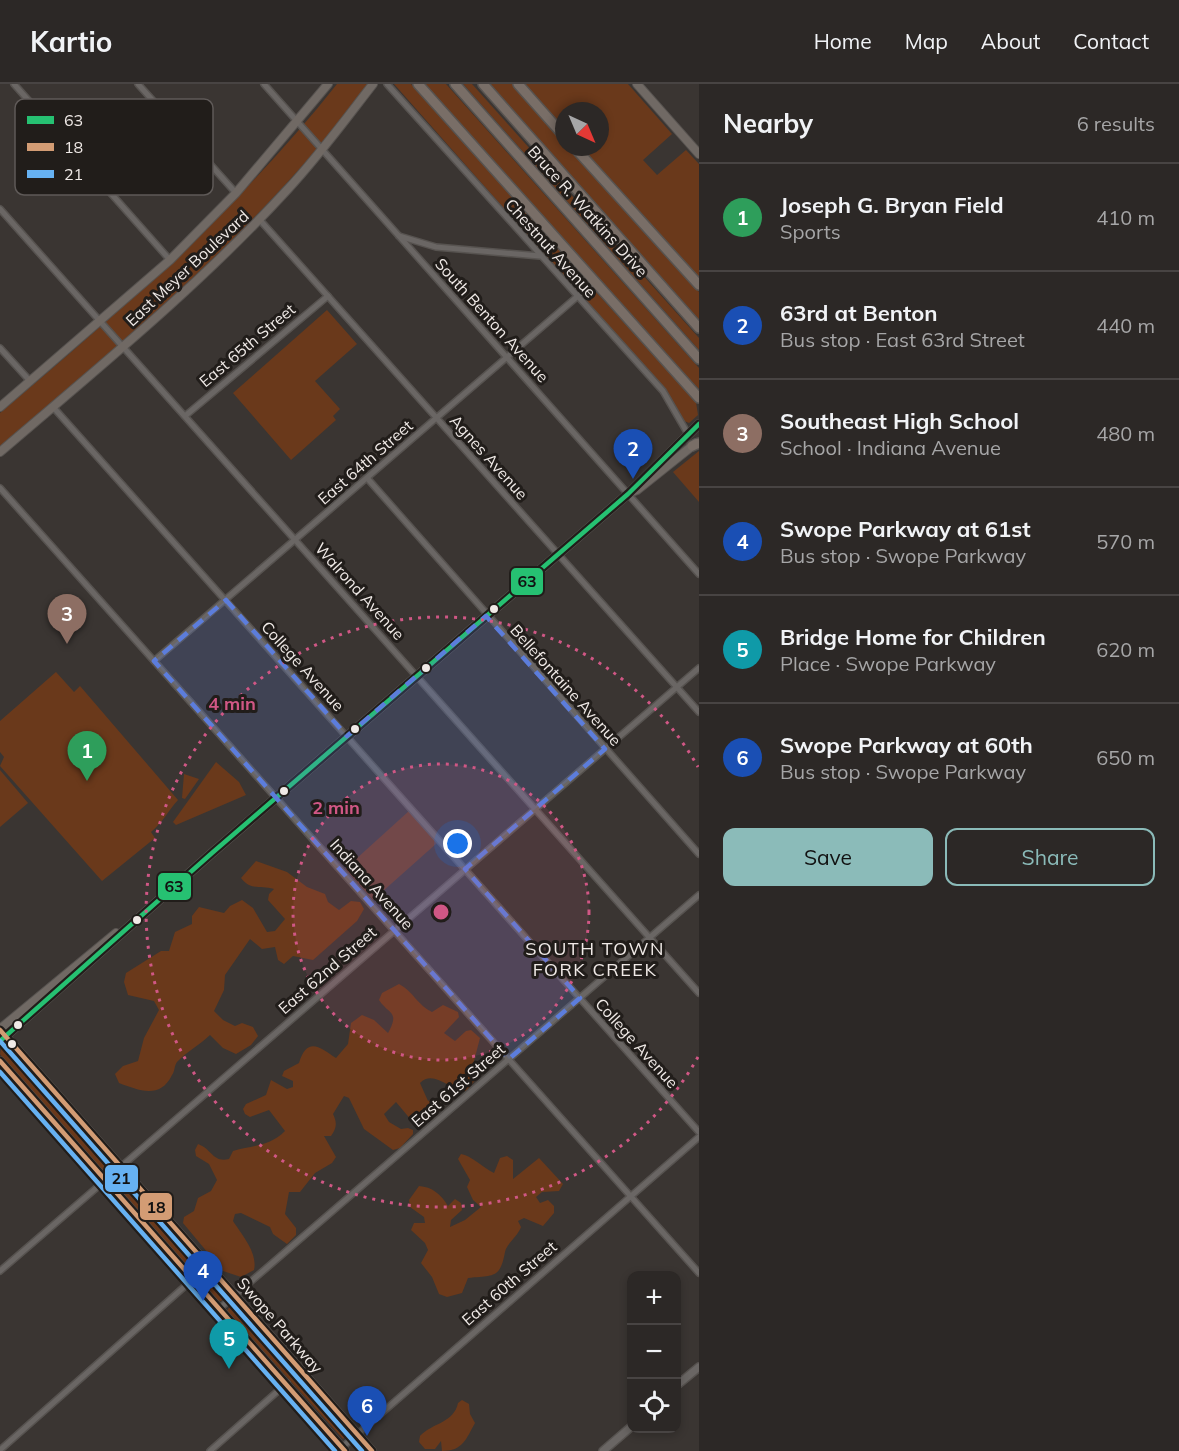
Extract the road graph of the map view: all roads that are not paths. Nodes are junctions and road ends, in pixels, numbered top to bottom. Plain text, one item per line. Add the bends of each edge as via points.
1 (14, 84) edge
2 (138, 84) edge
3 (264, 84) edge
4 (328, 84) edge
5 (374, 84) edge
6 (387, 84) edge
7 (418, 84) edge
8 (455, 84) edge
9 (483, 84) edge
10 (518, 84) edge
11 (637, 84) edge
12 (27, 99) edge
13 (151, 99) edge
14 (298, 123) junction
15 (555, 126) edge
16 (322, 150) junction
17 (699, 154) edge
18 (582, 156) edge
19 (213, 168) edge
20 (236, 194) junction
21 (112, 195) edge
22 (0, 208) edge
23 (260, 219) junction
24 (399, 236) junction
25 (540, 256) junction
26 (170, 260) junction
27 (593, 283) junction
28 (699, 285) edge
29 (327, 296) junction
30 (576, 297) junction
31 (101, 321) junction
32 (699, 328) edge
33 (123, 346) junction
34 (0, 348) edge
35 (506, 357) junction
36 (699, 359) edge
37 (30, 381) junction
38 (699, 398) edge
39 (0, 407) edge
40 (52, 407) junction
41 (185, 416) junction
42 (437, 418) junction
43 (699, 424) edge
44 (688, 434) junction
45 (697, 443) edge
46 (0, 453) edge
47 (367, 478) junction
48 (0, 488) edge
49 (628, 494) junction
50 (296, 539) junction
51 (558, 555) junction
52 (699, 574) edge
53 (226, 600) junction
54 (486, 616) junction
55 (154, 661) junction
56 (699, 668) edge
57 (417, 675) junction
58 (677, 688) junction
59 (699, 712) edge
60 (347, 736) junction
61 (605, 749) junction
62 (276, 797) junction
63 (536, 809) junction
64 (699, 854) edge
65 (465, 869) junction
66 (699, 895) edge
67 (394, 930) junction
68 (650, 937) junction
69 (699, 993) edge
70 (580, 998) junction
71 (1, 1034) edge
72 (509, 1059) junction
73 (0, 1061) edge
74 (699, 1132) edge
75 (699, 1137) edge
76 (120, 1165) junction
77 (104, 1180) junction
78 (630, 1196) junction
79 (0, 1271) edge
80 (699, 1273) edge
81 (193, 1280) junction
82 (236, 1295) junction
83 (219, 1309) junction
84 (699, 1367) edge
85 (681, 1382) edge
86 (286, 1383) junction
87 (627, 1430) edge
88 (357, 1433) junction
89 (0, 1450) edge
90 (342, 1450) edge
91 (210, 1451) edge
92 (372, 1451) edge
93 (603, 1451) edge

1 - 12 street
2 - 13 street
3 - 14 street, South Benton Avenue
4 - 14 main road, East Meyer Boulevard
5 - 16 main road, East Meyer Boulevard
6 - 25 street, Chestnut Avenue
7 - 27 highway
8 - 36 highway, Bruce R. Watkins Drive
9 - 32 highway, Bruce R. Watkins Drive
10 - 15 highway
11 - 17 main road
14 - 16 street, South Benton Avenue
14 - 20 main road, East Meyer Boulevard
16 - 23 main road, East Meyer Boulevard
16 - 24 street, South Benton Avenue
18 - 28 highway
19 - 20 street
20 - 26 main road, East Meyer Boulevard
21 - 26 street
22 - 31 street, Walrond Avenue
23 - 29 street, Agnes Avenue
23 - 33 main road, East Meyer Boulevard
24 - 25 street via 436,247
24 - 35 street, South Benton Avenue
25 - 30 street, Chestnut Avenue
26 - 31 main road, East Meyer Boulevard
27 - 30 street, East 64th Street
27 - 38 highway
29 - 41 street, East 65th Street
29 - 42 street, Agnes Avenue
30 - 35 street, East 64th Street
30 - 44 street, Chestnut Avenue via 663,391
31 - 33 street, Walrond Avenue
31 - 37 main road, East Meyer Boulevard
33 - 40 main road, East Meyer Boulevard
33 - 41 street, Walrond Avenue
34 - 37 street
35 - 42 street, East 64th Street
35 - 49 street, South Benton Avenue
37 - 39 main road, East Meyer Boulevard
40 - 46 main road, East Meyer Boulevard
40 - 53 street, College Avenue
41 - 50 street, Walrond Avenue
42 - 47 street, East 64th Street
42 - 51 street, Agnes Avenue
43 - 44 main road
44 - 49 main road
45 - 49 main road
47 - 50 street, East 64th Street
47 - 54 street, Bellefontaine Avenue
48 - 55 street, Indiana Avenue
49 - 51 main road
49 - 52 street, South Benton Avenue
50 - 53 street, East 64th Street
50 - 57 street, Walrond Avenue
51 - 54 main road
51 - 58 street, Agnes Avenue
53 - 55 street, East 64th Street
53 - 60 street, College Avenue
54 - 57 main road
54 - 61 street, Bellefontaine Avenue
55 - 62 street, Indiana Avenue
56 - 58 street, East 62nd Street
57 - 60 main road
57 - 63 street, Walrond Avenue
58 - 59 street, Agnes Avenue
58 - 61 street, East 62nd Street
60 - 62 main road
60 - 65 street, College Avenue
61 - 63 street, East 62nd Street
61 - 64 street, Bellefontaine Avenue
62 - 67 street, Indiana Avenue
62 - 71 main road via 98,956
63 - 65 street, East 62nd Street
63 - 68 street, Walrond Avenue
65 - 67 street, East 62nd Street
65 - 70 street, College Avenue
66 - 68 street, East 61st Street
67 - 72 street, Indiana Avenue
67 - 76 street, East 62nd Street
68 - 69 street, Walrond Avenue
68 - 70 street, East 61st Street
70 - 72 street, East 61st Street
70 - 74 street, College Avenue
71 - 76 main road, Swope Parkway
72 - 78 street, Indiana Avenue
72 - 82 street, East 61st Street
73 - 77 main road, Swope Parkway
75 - 78 street, East 60th Street
76 - 77 street, East 62nd Street
76 - 82 main road, Swope Parkway
77 - 79 street, East 62nd Street
77 - 81 main road, Swope Parkway
78 - 80 street, Indiana Avenue
78 - 88 street, East 60th Street
81 - 83 main road, Swope Parkway
81 - 89 street
82 - 83 street, East 61st Street
82 - 88 main road, Swope Parkway
83 - 86 main road, Swope Parkway
84 - 85 street
86 - 90 main road, Swope Parkway
86 - 91 street
87 - 93 street
88 - 90 street, East 60th Street
88 - 92 main road, Swope Parkway

